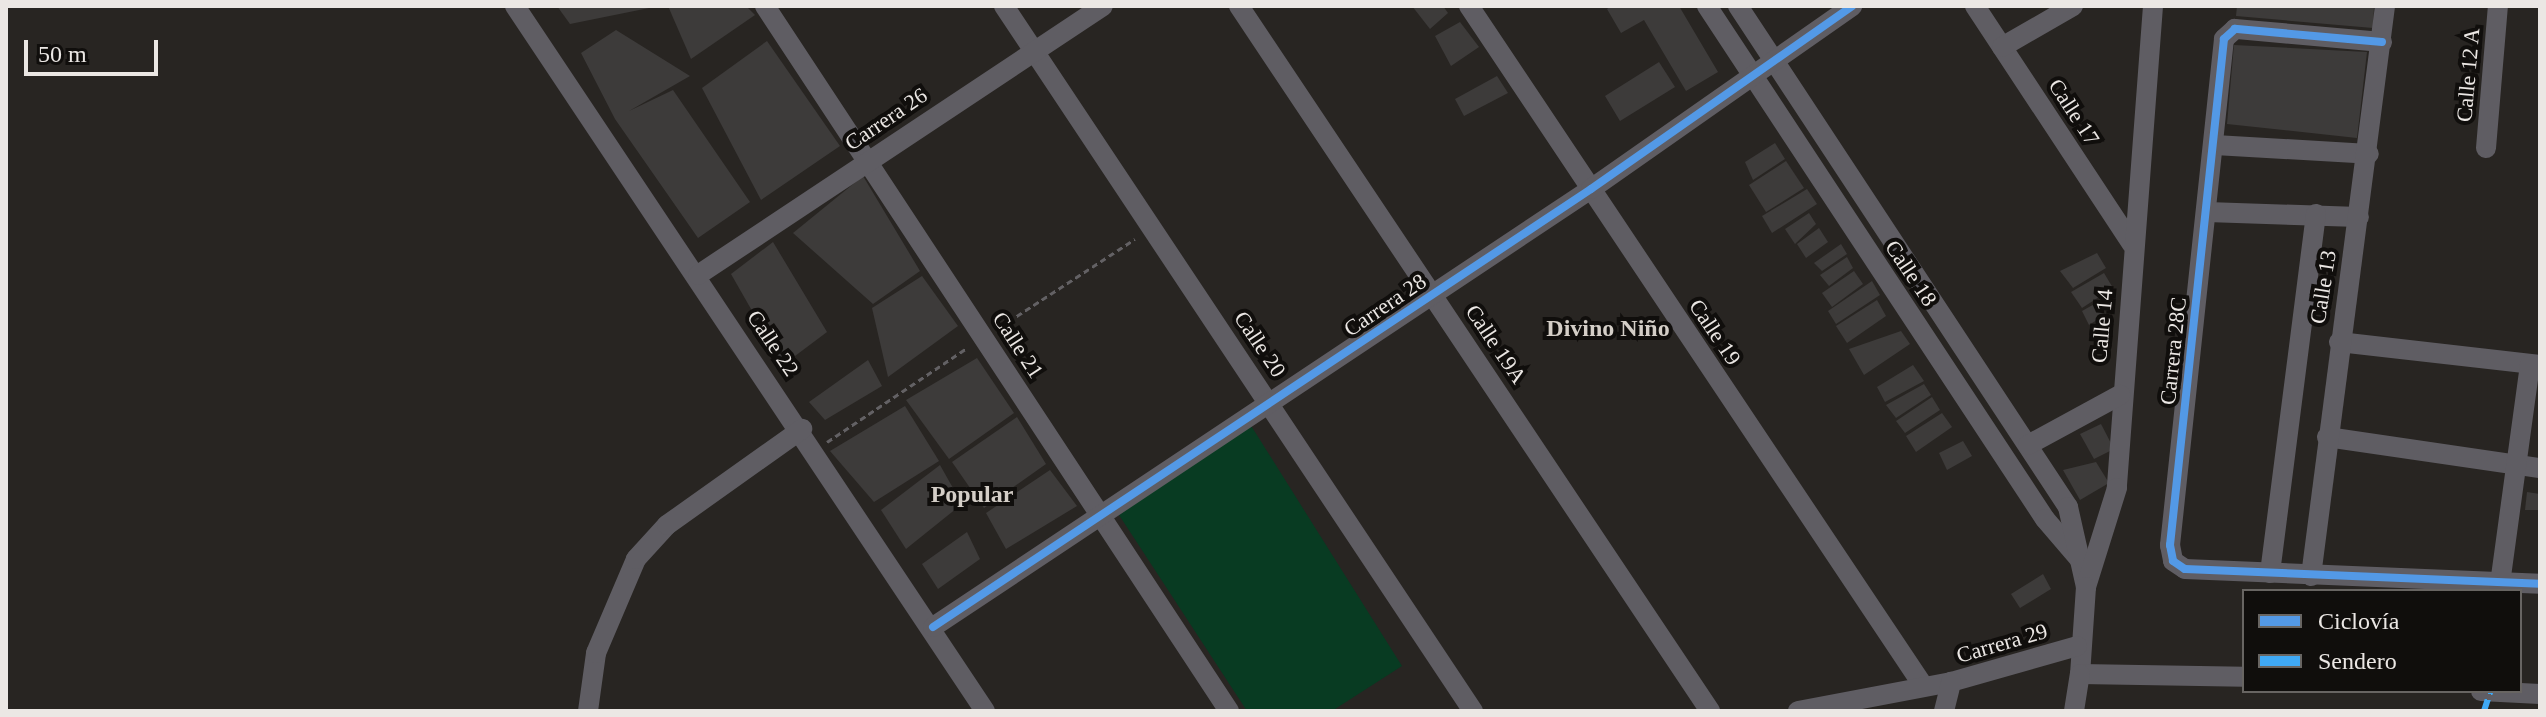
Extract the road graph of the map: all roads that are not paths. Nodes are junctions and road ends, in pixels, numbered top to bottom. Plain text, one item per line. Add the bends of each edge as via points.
1 (515, 6) edge
2 (765, 6) edge
3 (1004, 6) edge
4 (1103, 6) edge
5 (1239, 6) edge
6 (1469, 6) edge
7 (1707, 6) edge
8 (1738, 6) edge
9 (1852, 6) edge
10 (1975, 6) edge
11 (2073, 6) edge
12 (2153, 6) edge
13 (2385, 6) edge
14 (2498, 6) edge
15 (2382, 42) junction
16 (2002, 47) junction
17 (1034, 50) junction
18 (1774, 62) junction
19 (1753, 77) junction
20 (2215, 145) junction
21 (2486, 148) dead end
22 (2369, 154) junction
23 (868, 160) junction
24 (1591, 189) junction
25 (2207, 212) junction
26 (2316, 214) junction
27 (2359, 217) junction
28 (2132, 244) junction
29 (698, 275) junction
30 (1434, 295) junction
31 (2339, 342) junction
32 (2535, 365) edge
33 (2120, 395) junction
34 (1271, 403) junction
35 (802, 429) junction
36 (2327, 437) junction
37 (2028, 445) junction
38 (2517, 465) junction
39 (2540, 468) edge
40 (1102, 518) junction
41 (2081, 561) junction
42 (2270, 573) junction
43 (2311, 576) junction
44 (2540, 584) edge
45 (2086, 587) junction
46 (2500, 587) edge
47 (933, 627) junction
48 (2077, 646) junction
49 (2080, 674) junction
50 (2242, 677) edge
51 (1951, 682) junction
52 (1922, 684) junction
53 (1803, 710) edge
54 (588, 711) edge
55 (985, 711) edge
56 (1229, 711) edge
57 (1473, 711) edge
58 (1710, 711) edge
59 (1944, 711) edge
60 (2074, 711) edge

1 - 29 street, Calle 22
2 - 23 street, Calle 21
3 - 17 street, Calle 20
4 - 17 street, Carrera 26
5 - 30 street, Calle 19A
6 - 24 street, Calle 19
7 - 19 street, Calle 18
8 - 18 street, Calle 18
9 - 18 street, Carrera 28
10 - 16 street, Calle 17
11 - 16 street
12 - 28 street, Calle 14
13 - 15 street, Calle 13
14 - 21 street, Calle 12 A
15 - 20 street, Carrera 28C via 2229,31 2218,74
15 - 22 street, Calle 13
16 - 28 street, Calle 17
17 - 23 street, Carrera 26
17 - 34 street, Calle 20
18 - 19 street, Carrera 28
18 - 37 street, Calle 18
19 - 24 street, Carrera 28
19 - 41 street, Calle 18 via 2045,519
20 - 22 street
20 - 25 street, Carrera 28C
22 - 27 street, Calle 13
23 - 29 street, Carrera 26
23 - 40 street, Calle 21
24 - 30 street, Carrera 28
24 - 52 street, Calle 19
25 - 26 street
25 - 42 street, Carrera 28C via 2170,545 2173,561 2185,569
26 - 27 street
26 - 42 street
27 - 31 street, Calle 13
28 - 33 street, Calle 14
29 - 35 street, Calle 22
30 - 34 street, Carrera 28
30 - 58 street, Calle 19A
31 - 32 street
31 - 36 street, Calle 13
32 - 38 street
33 - 37 street
33 - 45 street, Calle 14 via 2117,488
34 - 40 street, Carrera 28
34 - 57 street, Calle 20
35 - 47 street, Calle 22
35 - 54 street via 667,525 636,559 596,653
36 - 38 street
36 - 43 street, Calle 13
37 - 41 street, Calle 18 via 2068,507
38 - 39 street
38 - 46 street
40 - 47 street, Carrera 28
40 - 56 street, Calle 21
41 - 45 street, Calle 18
42 - 43 street
43 - 46 street
44 - 46 street
45 - 48 street, Calle 14
47 - 55 street, Calle 22
48 - 49 street, Carrera 29
48 - 51 street, Carrera 29
49 - 50 street
49 - 60 street
51 - 52 street, Carrera 29
51 - 59 street
52 - 53 street, Carrera 29

